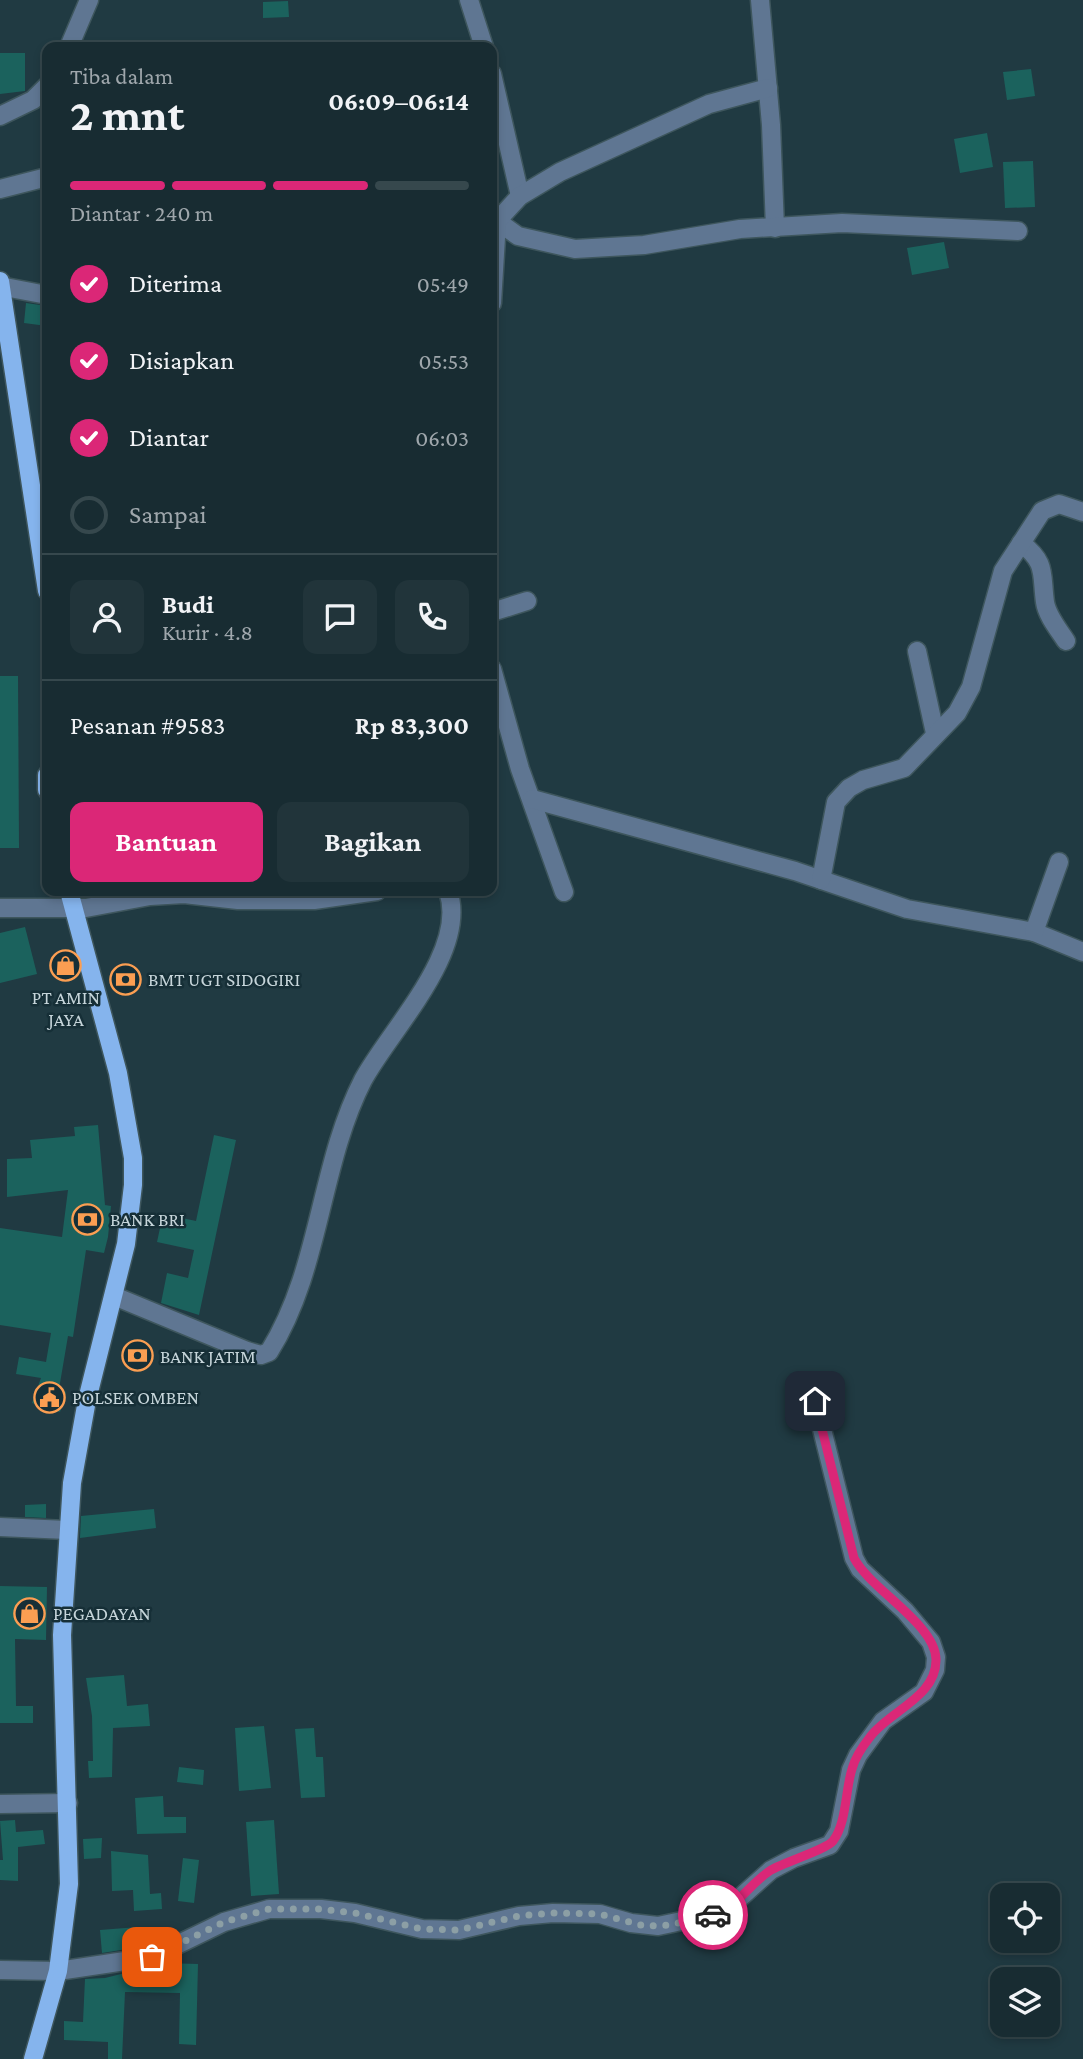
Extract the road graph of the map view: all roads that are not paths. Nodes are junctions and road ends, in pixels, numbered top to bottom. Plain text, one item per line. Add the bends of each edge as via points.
1 (89, 0) edge
2 (469, 0) edge
3 (760, 0) edge
4 (71, 42) edge
5 (482, 42) edge
6 (768, 88) junction
7 (42, 91) edge
8 (497, 96) edge
9 (0, 116) edge
10 (42, 178) edge
11 (0, 189) edge
12 (520, 196) junction
13 (497, 218) edge
14 (497, 221) edge
15 (775, 228) junction
16 (1017, 231) dead end
17 (1, 284) edge
18 (42, 294) edge
19 (1083, 512) edge
20 (1021, 543) junction
21 (42, 549) edge
22 (527, 601) dead end
23 (497, 610) edge
24 (1066, 641) dead end
25 (917, 651) dead end
26 (497, 706) edge
27 (500, 728) edge
28 (936, 733) junction
29 (532, 799) junction
30 (1059, 862) dead end
31 (821, 880) junction
32 (565, 892) dead end
33 (150, 896) edge
34 (284, 896) edge
35 (351, 896) edge
36 (449, 896) edge
37 (71, 900) edge
38 (0, 908) edge
39 (1034, 932) junction
40 (1083, 952) edge
41 (114, 1296) junction
42 (815, 1401) dead end
43 (0, 1527) edge
44 (67, 1530) junction
45 (68, 1802) junction
46 (0, 1804) edge
47 (0, 1970) edge
48 (58, 1971) junction
49 (33, 2059) edge

1 - 4 street
2 - 5 street
3 - 6 street
6 - 12 street via 709,104 560,172
6 - 15 street
7 - 9 street
8 - 12 street
10 - 11 street
12 - 13 street
14 - 15 street via 518,236 575,249 619,248
15 - 16 street via 842,223
17 - 18 street
17 - 21 main road
19 - 20 street via 1059,504 1050,506
20 - 24 street via 1040,563 1044,601
20 - 28 street via 995,591 993,613 965,702
22 - 23 street
25 - 28 street
26 - 27 street
27 - 29 street
28 - 31 street via 904,768 863,780 836,802
29 - 31 street
29 - 32 street
30 - 39 street
31 - 39 street via 907,909
33 - 37 street
34 - 35 street
36 - 41 street via 452,910 443,953 365,1078 345,1119 301,1284 269,1352 247,1351
37 - 38 street
37 - 41 main road via 118,1073 133,1158 131,1212
39 - 40 street
41 - 44 main road via 87,1400
42 - 48 street via 854,1558 931,1642 936,1657 924,1692 883,1721 858,1755 839,1831 830,1845 771,1870 724,1912 670,1925 644,1926 600,1914 553,1913 459,1930 422,1929 355,1913 269,1909 224,1922 152,1957
43 - 44 street
44 - 45 main road via 62,1634
45 - 46 street
45 - 48 main road via 69,1884
47 - 48 street
48 - 49 main road

